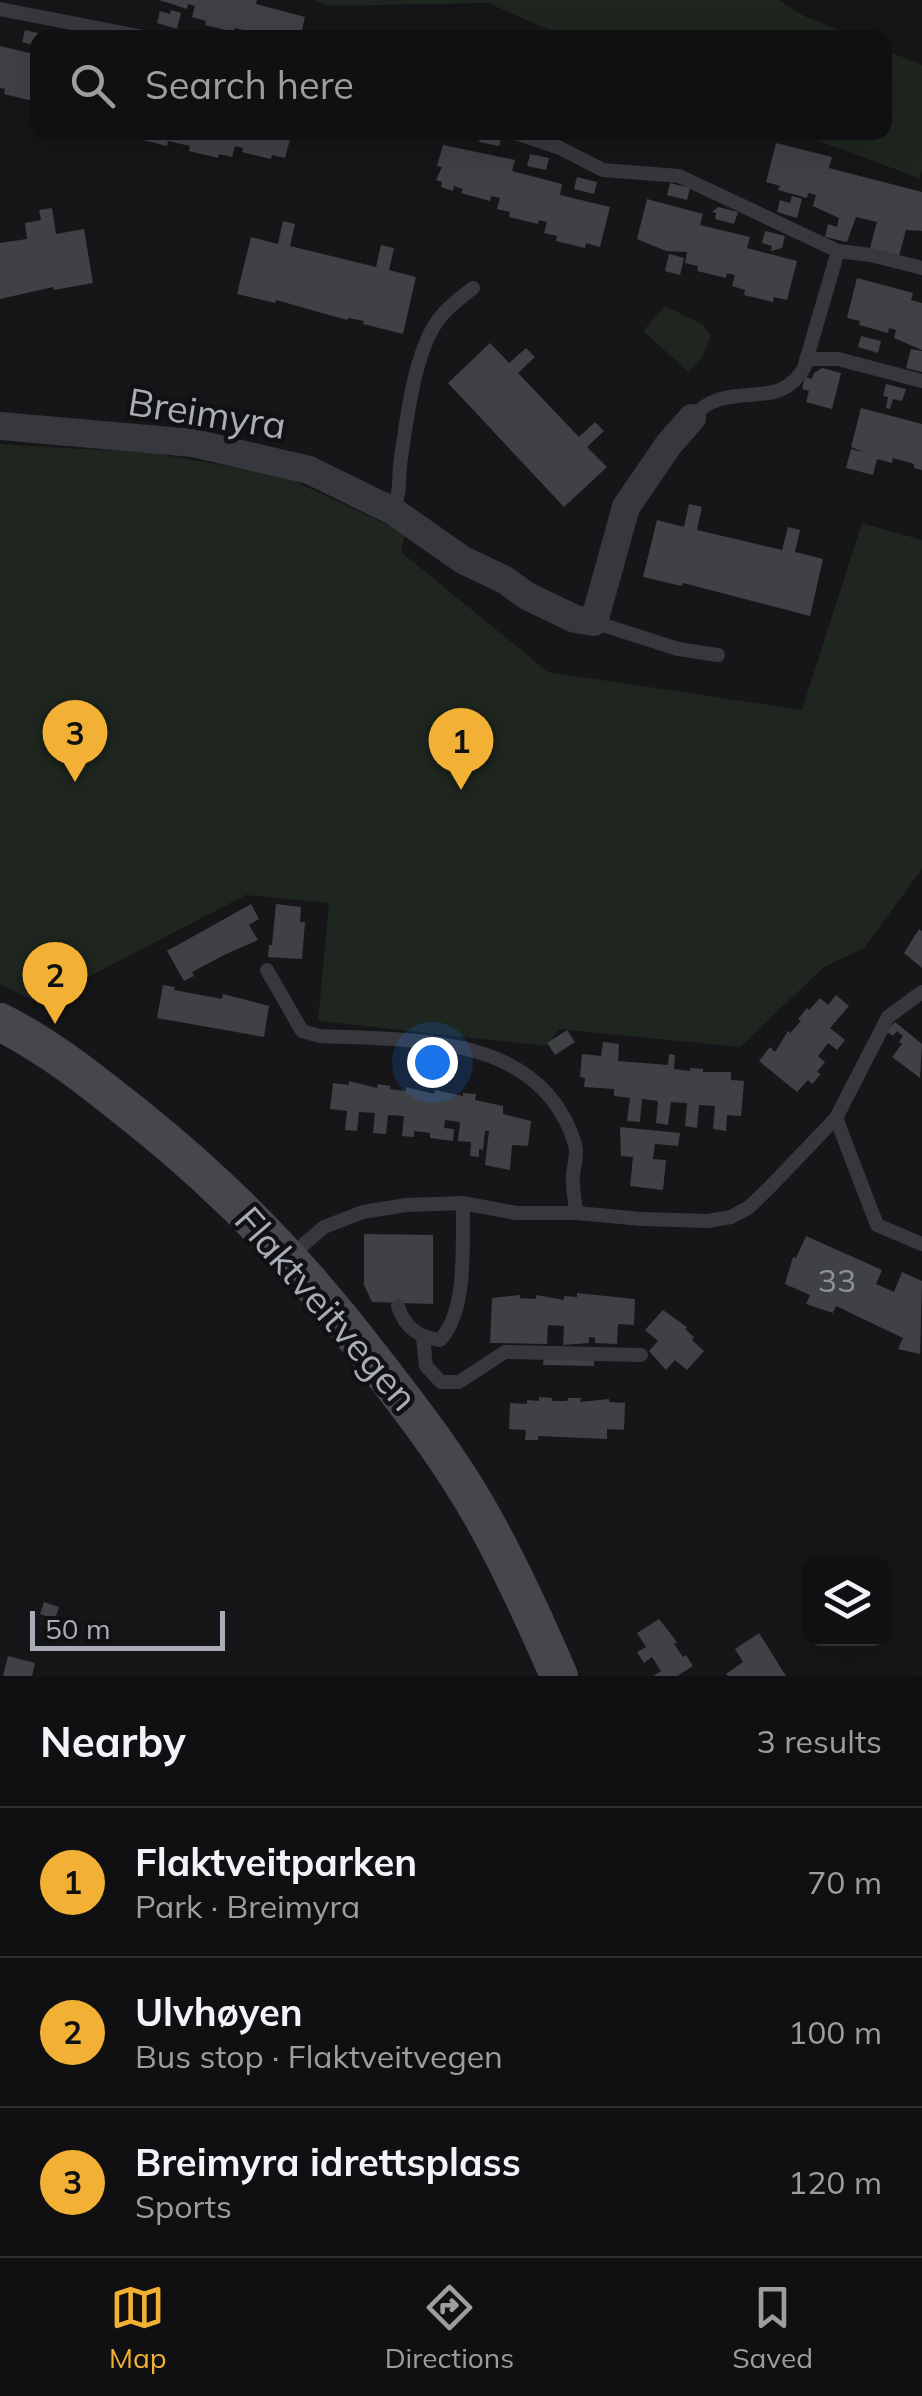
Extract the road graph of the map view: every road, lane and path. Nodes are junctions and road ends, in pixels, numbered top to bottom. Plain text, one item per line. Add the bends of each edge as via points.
1 (0, 9) edge
2 (107, 30) edge
3 (536, 140) edge
4 (838, 251) junction
5 (922, 268) edge
6 (473, 288) dead end
7 (806, 359) junction
8 (922, 381) edge
9 (692, 418) joint
10 (0, 426) edge
11 (393, 512) junction
12 (594, 622) junction
13 (718, 656) dead end
14 (267, 970) dead end
15 (922, 992) edge
16 (0, 1022) edge
17 (836, 1118) junction
18 (462, 1203) junction
19 (576, 1213) junction
20 (922, 1244) edge
21 (287, 1258) junction
22 (398, 1306) dead end
23 (423, 1338) junction
24 (641, 1356) dead end
25 (558, 1676) edge

1 - 2 lane
3 - 4 lane via 603,170 679,176
4 - 5 lane
4 - 7 lane
6 - 11 lane via 441,316 423,354 411,390
7 - 8 lane via 838,359
7 - 9 lane via 783,391 720,396
9 - 12 street via 626,506
10 - 11 street, Breimyra via 226,450 310,470
11 - 12 street, Breimyra via 528,596
12 - 13 lane, Breimyra
14 - 19 lane via 302,1031 434,1044 484,1053 522,1070 571,1135
15 - 17 lane via 888,1017
16 - 21 main road, Flaktveitvegen via 41,1042 160,1134
17 - 19 lane via 748,1208 731,1217
17 - 20 lane via 877,1225
18 - 19 lane via 516,1213
18 - 21 lane via 363,1212 324,1228
18 - 23 lane via 454,1321 440,1340
21 - 25 main road, Flaktveitvegen via 418,1415 486,1522
22 - 23 lane
23 - 24 lane via 426,1366 441,1382 459,1382 505,1352

